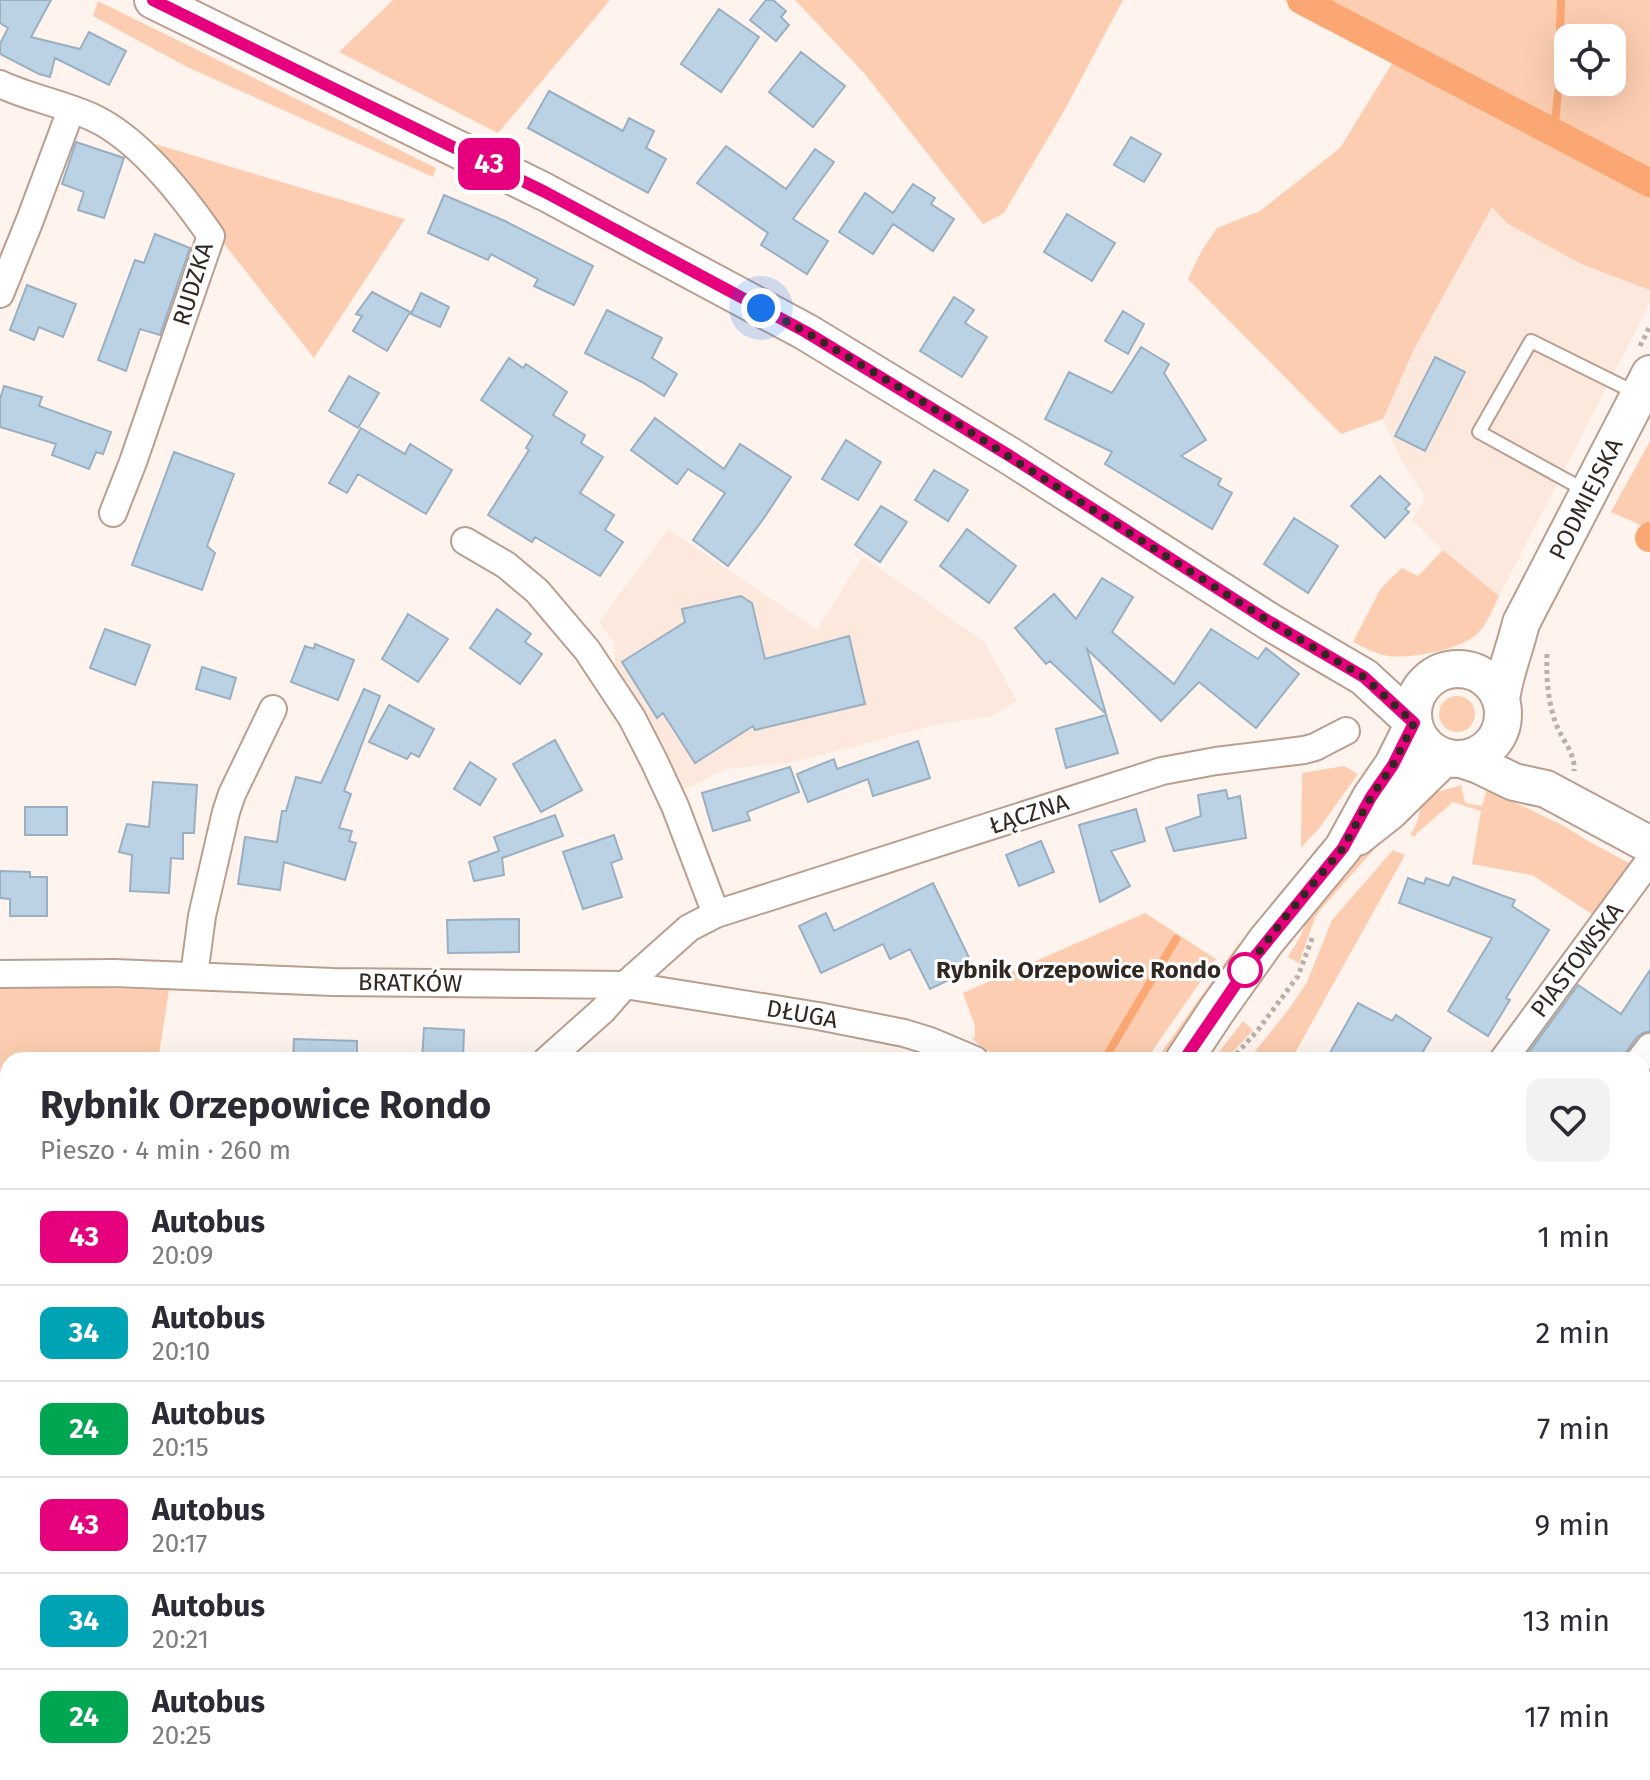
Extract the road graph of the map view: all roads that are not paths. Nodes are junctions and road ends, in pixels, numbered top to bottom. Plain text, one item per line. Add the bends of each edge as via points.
1 (153, 0) edge
2 (0, 84) edge
3 (71, 110) junction
4 (0, 294) edge
5 (1645, 384) edge
6 (1589, 493) junction
7 (113, 513) dead end
8 (465, 541) dead end
9 (1534, 634) junction
10 (1445, 673) junction
11 (1364, 677) junction
12 (273, 709) dead end
13 (1502, 710) junction
14 (1414, 723) junction
15 (1346, 731) dead end
16 (1453, 758) junction
17 (1560, 785) junction
18 (1650, 845) edge
19 (1343, 848) junction
20 (1650, 860) edge
21 (716, 914) junction
22 (0, 974) edge
23 (194, 975) junction
24 (625, 985) junction
25 (556, 1052) edge
26 (956, 1052) edge
27 (1189, 1052) edge
28 (1509, 1052) edge

1 - 11 main road via 545,192 806,332
2 - 3 street, RUDZKA
3 - 4 street
3 - 7 street, RUDZKA via 108,125 133,144 211,236
5 - 6 main road, PODMIEJSKA
5 - 6 lane via 1531,341 1479,432
6 - 9 main road, PODMIEJSKA
8 - 21 street via 537,591 595,661 654,761
9 - 10 main road, PODMIEJSKA via 1495,640 1479,656
9 - 13 main road, PODMIEJSKA via 1514,652
10 - 11 main road
10 - 13 main road via 1472,671 1484,677
10 - 14 main road via 1424,684 1415,700
11 - 14 main road
12 - 23 street via 226,812
13 - 16 main road via 1492,744 1474,757
13 - 17 main road via 1515,748
14 - 16 main road via 1426,746
14 - 19 main road
15 - 21 street, ŁĄCZNA via 1304,750 1162,771
16 - 17 main road via 1514,782
16 - 19 main road
17 - 18 main road
19 - 27 main road via 1257,953
20 - 28 street, PIASTOWSKA
21 - 24 street, ŁĄCZNA via 689,928
22 - 23 street, BRATKÓW
23 - 24 street, BRATKÓW
24 - 25 street, ŁĄCZNA
24 - 26 street, DŁUGA via 904,1033

